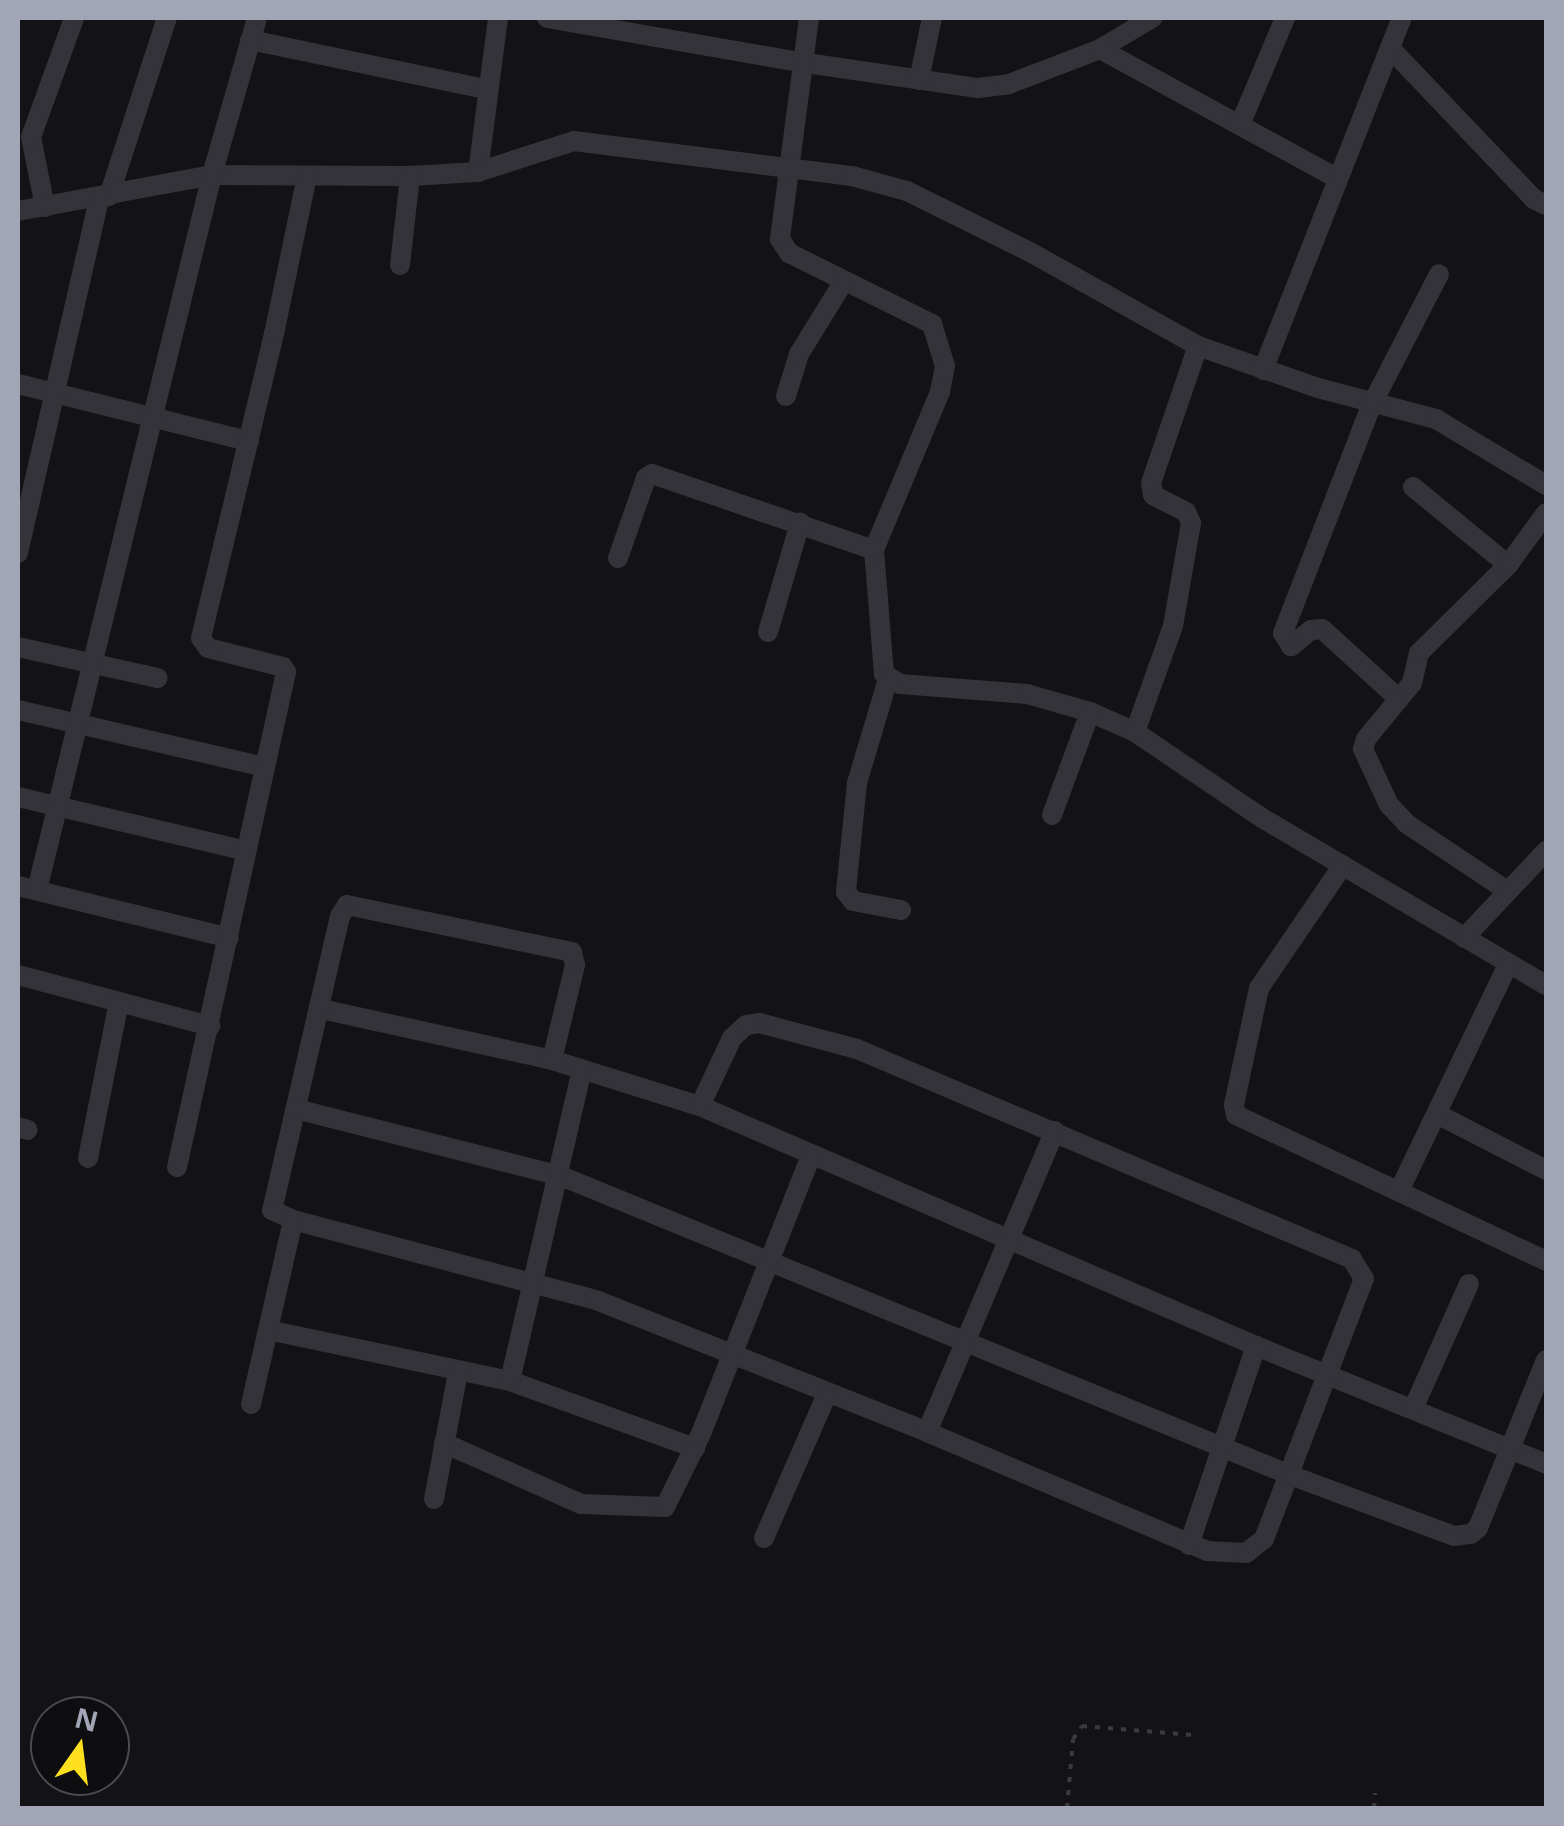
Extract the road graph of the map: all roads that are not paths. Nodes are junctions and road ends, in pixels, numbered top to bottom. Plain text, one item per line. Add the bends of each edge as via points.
1 (74, 18) edge
2 (166, 18) edge
3 (257, 18) edge
4 (498, 18) edge
5 (547, 18) edge
6 (809, 18) edge
7 (932, 18) edge
8 (1152, 18) edge
9 (1285, 18) edge
10 (1402, 18) edge
11 (615, 22) edge
12 (250, 40) junction
13 (1390, 48) junction
14 (1100, 50) junction
15 (806, 64) junction
16 (919, 80) junction
17 (485, 89) junction
18 (1240, 125) junction
19 (24, 143) edge
20 (786, 169) junction
21 (478, 172) junction
22 (212, 175) junction
23 (307, 176) junction
24 (410, 176) junction
25 (1338, 178) junction
26 (104, 197) junction
27 (1546, 205) edge
28 (45, 208) junction
29 (18, 211) edge
30 (400, 264) dead end
31 (1439, 274) dead end
32 (844, 281) junction
33 (1198, 346) junction
34 (1264, 370) junction
35 (18, 384) edge
36 (56, 394) junction
37 (786, 396) dead end
38 (1372, 404) junction
39 (154, 419) junction
40 (248, 441) junction
41 (1546, 486) edge
42 (1413, 487) dead end
43 (1546, 513) edge
44 (800, 523) junction
45 (874, 550) junction
46 (18, 553) edge
47 (618, 558) dead end
48 (1508, 565) junction
49 (768, 632) dead end
50 (18, 647) edge
51 (94, 662) junction
52 (158, 678) dead end
53 (888, 679) junction
54 (1399, 699) junction
55 (18, 710) edge
56 (1090, 712) junction
57 (78, 723) junction
58 (1135, 732) junction
59 (264, 767) junction
60 (18, 797) edge
61 (58, 806) junction
62 (1052, 815) dead end
63 (246, 850) junction
64 (1546, 851) edge
65 (1343, 865) junction
66 (27, 888) edge
67 (1506, 890) junction
68 (901, 910) dead end
69 (229, 938) junction
70 (1464, 938) junction
71 (1508, 965) junction
72 (18, 975) edge
73 (1546, 985) edge
74 (119, 1002) junction
75 (321, 1009) junction
76 (210, 1026) junction
77 (552, 1060) junction
78 (582, 1069) junction
79 (700, 1106) junction
80 (296, 1108) junction
81 (1436, 1114) junction
82 (1054, 1131) junction
83 (811, 1155) junction
84 (88, 1158) dead end
85 (177, 1167) dead end
86 (1546, 1170) edge
87 (561, 1176) junction
88 (1400, 1191) junction
89 (293, 1220) junction
90 (1008, 1238) junction
91 (768, 1257) junction
92 (1546, 1261) edge
93 (536, 1281) junction
94 (1469, 1284) dead end
95 (268, 1330) junction
96 (964, 1338) junction
97 (1256, 1346) junction
98 (732, 1352) junction
99 (1546, 1360) edge
100 (458, 1372) junction
101 (1328, 1375) junction
102 (510, 1380) junction
103 (828, 1394) junction
104 (251, 1404) dead end
105 (1413, 1409) junction
106 (927, 1432) junction
107 (444, 1443) junction
108 (1221, 1446) junction
109 (695, 1448) junction
110 (1510, 1450) junction
111 (1546, 1464) edge
112 (1290, 1475) junction
113 (434, 1500) dead end
114 (764, 1538) dead end
115 (1189, 1544) junction

1 - 19 street
2 - 26 street
3 - 12 street
4 - 17 street
5 - 11 street
6 - 15 street
7 - 16 street
8 - 14 street
9 - 18 street
10 - 13 street
11 - 15 street
12 - 17 street
12 - 22 street
13 - 25 street
13 - 27 street
14 - 16 street via 993,87
14 - 18 street
15 - 16 street
15 - 20 street
17 - 21 street
18 - 25 street
19 - 28 street
20 - 21 street via 581,141
20 - 32 street via 784,247
20 - 33 street via 907,190
21 - 24 street
22 - 23 street
22 - 26 street
22 - 39 street
23 - 24 street
23 - 40 street
24 - 30 street
25 - 34 street
26 - 28 street
26 - 36 street
28 - 29 street
31 - 38 street
32 - 37 street via 799,354
32 - 45 street via 932,324 945,366
33 - 34 street
33 - 58 street via 1152,483 1153,495 1186,512 1191,522 1173,626
34 - 38 street
35 - 36 street
36 - 39 street
36 - 46 street
38 - 41 street via 1436,419
38 - 54 street via 1284,640 1295,646 1322,629
39 - 40 street
39 - 51 street
40 - 59 street via 201,638 208,648 285,670
42 - 48 street
43 - 48 street
44 - 45 street
44 - 47 street via 652,474
44 - 49 street
45 - 53 street
48 - 54 street via 1420,653 1412,683
50 - 51 street
51 - 52 street
51 - 57 street
53 - 56 street via 1027,694
53 - 68 street via 858,784 846,892 853,901
54 - 67 street via 1363,748 1389,805
55 - 57 street
56 - 58 street
56 - 62 street
57 - 59 street
57 - 61 street
58 - 65 street
59 - 63 street
60 - 61 street
61 - 63 street
61 - 66 street
63 - 69 street
64 - 67 street
65 - 70 street
65 - 88 street via 1259,988 1234,1111
66 - 69 street
67 - 70 street
69 - 76 street
70 - 71 street
71 - 73 street
71 - 81 street
72 - 74 street
74 - 76 street
74 - 84 street
75 - 77 street
75 - 77 street via 347,905 566,950 575,965
75 - 80 street
76 - 85 street
77 - 78 street
78 - 79 street
78 - 87 street
79 - 82 street via 732,1038 759,1023 857,1049
79 - 83 street
80 - 87 street
80 - 89 street via 272,1206
81 - 86 street
81 - 88 street
82 - 90 street
82 - 101 street via 1359,1265 1364,1279
83 - 90 street
83 - 91 street
87 - 91 street
87 - 93 street
88 - 92 street
89 - 93 street
89 - 95 street
90 - 96 street
90 - 97 street
91 - 96 street
91 - 98 street
93 - 98 street
93 - 102 street
94 - 105 street
95 - 100 street
95 - 104 street
96 - 106 street
96 - 108 street
97 - 101 street
97 - 108 street
98 - 103 street
98 - 109 street
99 - 110 street
100 - 102 street
100 - 107 street
101 - 105 street
101 - 112 street
102 - 109 street
103 - 106 street
103 - 114 street
105 - 110 street
106 - 115 street
107 - 109 street via 581,1504 658,1508 669,1503
107 - 113 street
108 - 112 street
108 - 115 street
110 - 111 street
110 - 112 street via 1478,1528 1467,1536
112 - 115 street via 1264,1539 1252,1550 1237,1554

